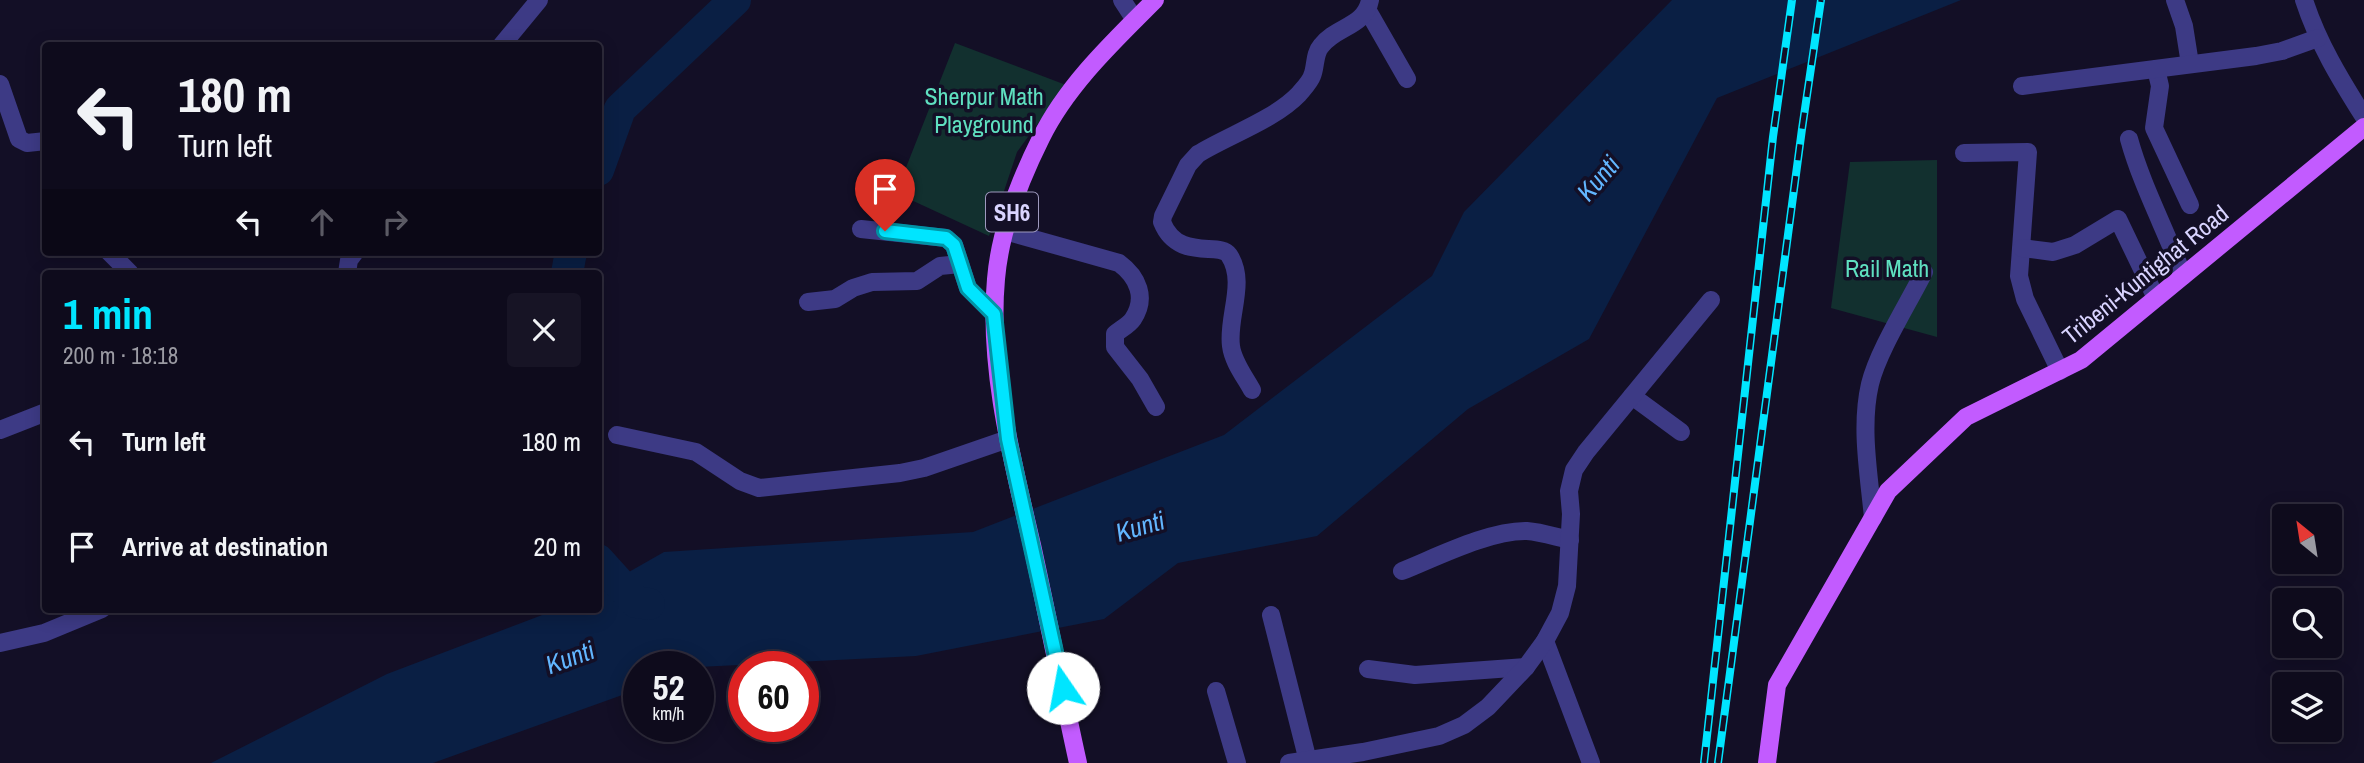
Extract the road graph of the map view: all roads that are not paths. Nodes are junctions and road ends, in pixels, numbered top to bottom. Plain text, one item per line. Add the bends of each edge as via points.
1 (539, 0) edge
2 (1122, 0) edge
3 (1155, 0) edge
4 (2175, 0) edge
5 (2304, 0) edge
6 (1369, 5) edge
7 (1135, 20) junction
8 (2318, 38) junction
9 (505, 42) edge
10 (2190, 64) junction
11 (2155, 69) junction
12 (1407, 79) dead end
13 (0, 84) edge
14 (2022, 86) dead end
15 (2364, 117) edge
16 (2364, 127) edge
17 (2129, 139) dead end
18 (42, 141) edge
19 (1964, 153) dead end
20 (2190, 205) dead end
21 (860, 229) dead end
22 (1005, 231) junction
23 (2022, 248) junction
24 (113, 256) edge
25 (960, 264) junction
26 (127, 270) edge
27 (1924, 272) dead end
28 (2183, 276) junction
29 (2156, 298) junction
30 (1711, 300) dead end
31 (808, 302) dead end
32 (994, 314) junction
33 (2060, 371) junction
34 (1252, 390) dead end
35 (1632, 396) junction
36 (1156, 407) dead end
37 (42, 414) edge
38 (0, 430) edge
39 (1681, 432) dead end
40 (617, 435) dead end
41 (1008, 439) junction
42 (1873, 518) junction
43 (1570, 540) junction
44 (1402, 571) dead end
45 (93, 613) edge
46 (1271, 615) dead end
47 (1545, 641) junction
48 (0, 643) edge
49 (1526, 667) junction
50 (1368, 669) dead end
51 (1216, 691) dead end
52 (1364, 757) edge
53 (1308, 761) junction
54 (1078, 763) edge
55 (1237, 763) edge
56 (1289, 763) edge
57 (1591, 763) edge
58 (1767, 763) edge

1 - 9 street
2 - 7 street
3 - 7 main road, SH6
4 - 10 street
5 - 8 street
6 - 12 street
6 - 34 street via 1359,20 1320,47 1312,76 1300,93 1188,164 1163,216 1168,232 1187,247 1221,249 1229,255 1237,281 1231,349
7 - 22 main road, SH6 via 1059,108 1037,147
8 - 10 street via 2281,51
8 - 15 street
10 - 11 street
11 - 14 street
11 - 20 street via 2160,95 2154,128
13 - 18 street via 19,139
16 - 28 main road, Tribeni-Kuntighat Road
17 - 28 street
19 - 23 street via 2028,152
21 - 25 street via 946,238 954,245
22 - 32 main road, SH6
22 - 36 street via 1119,263 1129,270 1142,296 1132,321 1115,334 1115,347
23 - 29 street via 2053,252 2075,245 2118,219
23 - 33 street via 2021,288
24 - 26 street
25 - 31 street via 940,266 917,281 872,282 835,299
25 - 32 street via 968,288
27 - 42 street via 1871,382 1865,420
28 - 29 main road, Tribeni-Kuntighat Road
29 - 33 main road, Tribeni-Kuntighat Road via 2081,360
30 - 35 street
32 - 41 main road, SH6
33 - 42 main road, Tribeni-Kuntighat Road via 1966,417 1888,491
35 - 39 street
35 - 43 street via 1574,470 1569,491
37 - 38 street
40 - 41 street via 696,452 759,488 912,470
41 - 54 main road, SH6
42 - 58 main road, Tribeni-Kuntighat Road via 1777,685
43 - 44 street via 1528,531 1510,533
43 - 47 street via 1567,586 1560,613
45 - 48 street via 52,631
46 - 53 street
47 - 49 street
47 - 57 street
49 - 50 street via 1415,675
49 - 52 street via 1464,725
51 - 55 street
52 - 53 street
53 - 56 street

